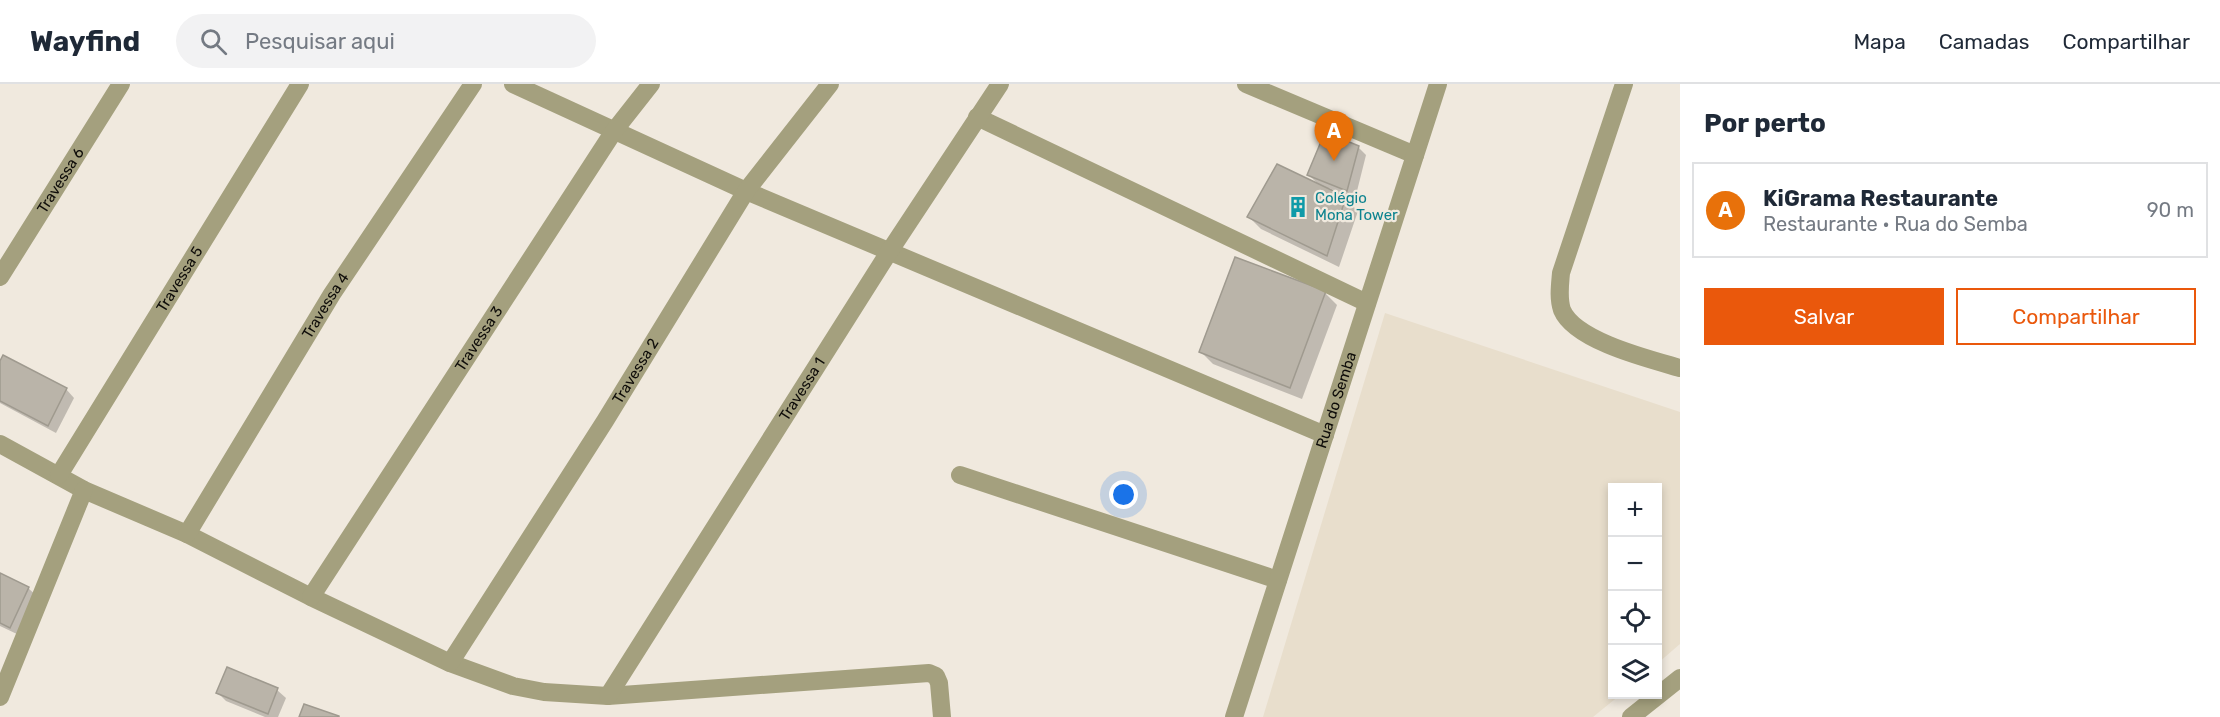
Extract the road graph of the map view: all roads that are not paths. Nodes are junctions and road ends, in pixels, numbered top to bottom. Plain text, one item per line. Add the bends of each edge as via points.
1 (121, 84) edge
2 (300, 84) edge
3 (473, 84) edge
4 (513, 84) edge
5 (651, 84) edge
6 (830, 84) edge
7 (1000, 84) edge
8 (1246, 84) edge
9 (1438, 84) edge
10 (1624, 84) edge
11 (977, 117) junction
12 (614, 131) junction
13 (1415, 154) junction
14 (746, 191) junction
15 (889, 252) junction
16 (0, 277) edge
17 (1367, 303) junction
18 (1680, 368) edge
19 (1325, 435) junction
20 (0, 444) edge
21 (59, 475) junction
22 (960, 475) dead end
23 (84, 490) junction
24 (187, 534) junction
25 (1278, 580) junction
26 (311, 597) junction
27 (450, 663) junction
28 (1680, 678) edge
29 (608, 696) junction
30 (0, 697) edge
31 (942, 717) edge
32 (1234, 717) edge
33 (1631, 717) edge

1 - 16 street, Travessa 6
2 - 21 street, Travessa 5
3 - 24 street, Travessa 4 via 332,294
4 - 12 street
5 - 12 street, Travessa 3
6 - 14 street, Travessa 2
7 - 11 street, Travessa 1
8 - 13 street
9 - 13 street, Rua do Semba
10 - 18 street via 1561,273 1559,295 1562,310 1586,336
11 - 15 street, Travessa 1
11 - 17 street
12 - 14 street
12 - 26 street, Travessa 3
13 - 17 street, Rua do Semba
14 - 15 street
14 - 27 street, Travessa 2
15 - 19 street
15 - 29 street, Travessa 1
17 - 19 street, Rua do Semba
19 - 25 street, Rua do Semba
20 - 21 street
21 - 23 street
22 - 25 street
23 - 24 street
23 - 30 street
24 - 26 street
25 - 32 street, Rua do Semba
26 - 27 street
27 - 29 street via 513,686
28 - 33 street
29 - 31 street via 929,673 939,683

